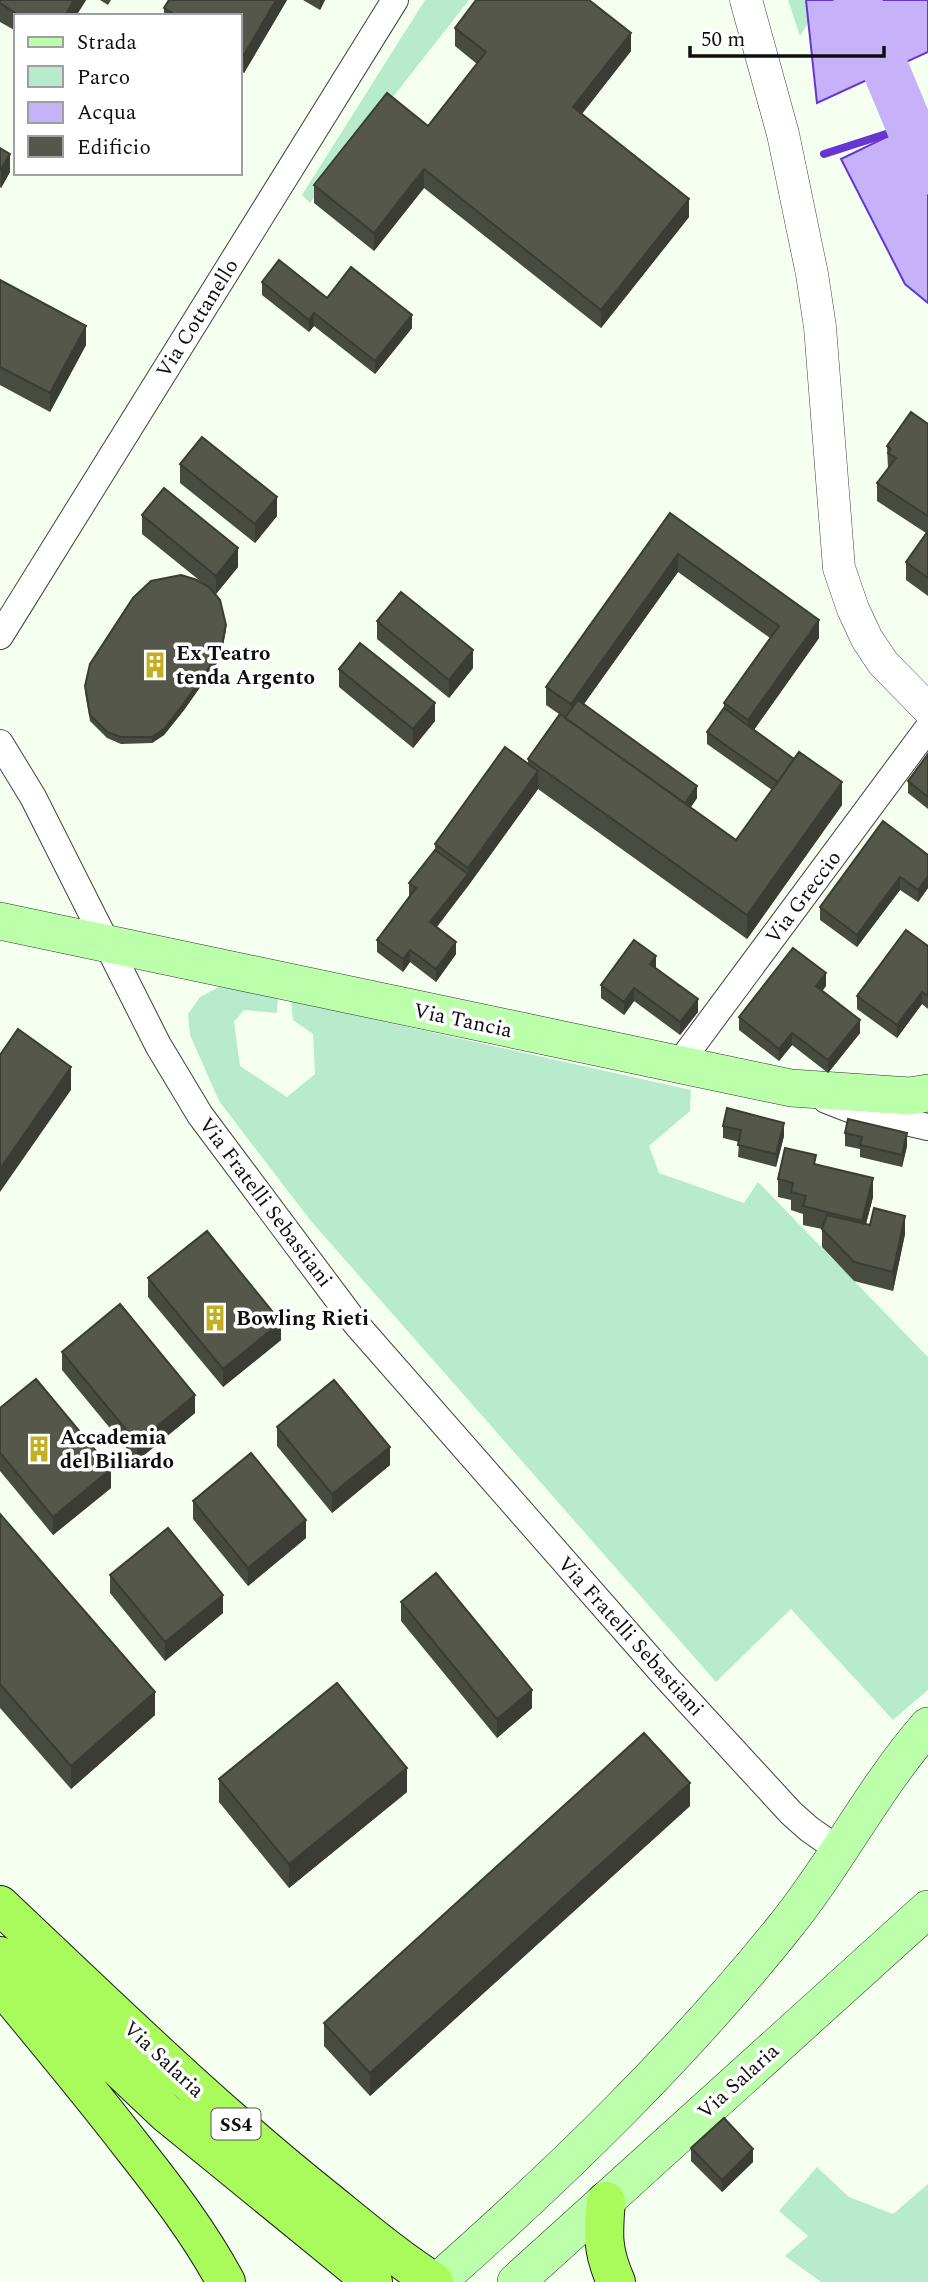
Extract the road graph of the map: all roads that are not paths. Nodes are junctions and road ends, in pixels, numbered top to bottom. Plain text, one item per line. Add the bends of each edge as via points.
1 (395, 0) edge
2 (746, 0) edge
3 (0, 636) edge
4 (928, 709) edge
5 (928, 729) edge
6 (0, 743) edge
7 (0, 921) edge
8 (107, 945) junction
9 (678, 1065) junction
10 (791, 1088) junction
11 (928, 1093) edge
12 (928, 1127) edge
13 (928, 1726) edge
14 (839, 1850) junction
15 (0, 1905) edge
16 (928, 1909) edge
17 (0, 1956) edge
18 (0, 1984) edge
19 (606, 2201) junction
20 (226, 2282) edge
21 (373, 2282) edge
22 (435, 2282) edge
23 (516, 2282) edge
24 (616, 2282) edge

1 - 3 street, Via Cottanello
2 - 4 street via 783,134 812,274 839,568 867,639 883,663
5 - 9 street, Via Greccio
6 - 8 street, Via Fratelli Sebastiani via 33,797
7 - 8 main road, Via Tancia
8 - 9 main road, Via Tancia
8 - 14 street, Via Fratelli Sebastiani via 200,1115 357,1325 665,1676 791,1812
9 - 10 main road, Via Tancia
10 - 11 main road, Via Tancia via 910,1096
10 - 12 street via 849,1109
13 - 14 main road
14 - 22 main road via 786,1926 719,2004 581,2148
15 - 22 highway, Via Salaria / SS4 via 275,2159 403,2262
16 - 19 main road, Via Salaria
17 - 21 highway, Via Salaria / SS4 via 166,2113
18 - 20 highway via 182,2210
19 - 23 main road, Via Salaria
19 - 24 highway via 603,2236

